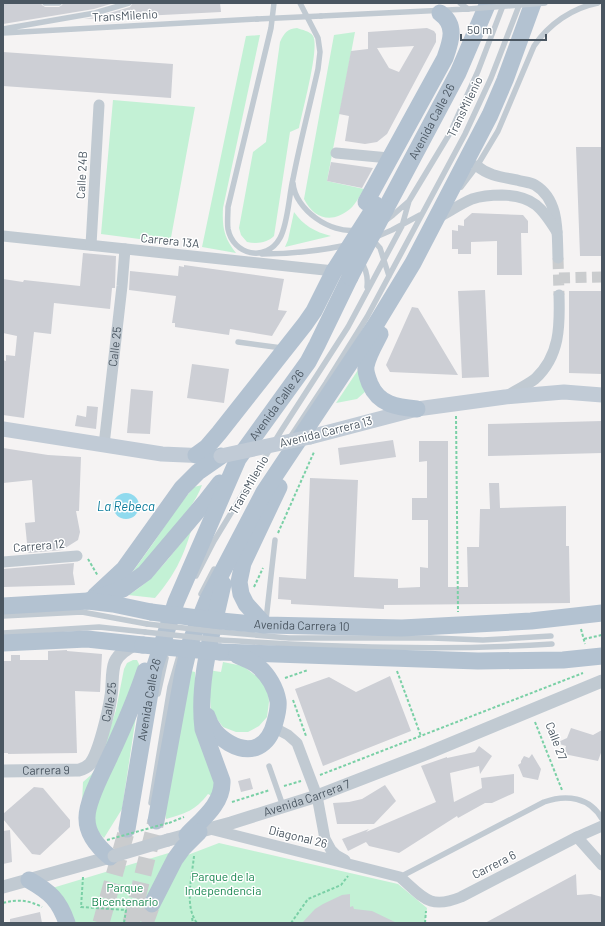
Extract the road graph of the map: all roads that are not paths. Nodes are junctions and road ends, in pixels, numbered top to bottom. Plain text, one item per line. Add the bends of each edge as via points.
1 (45, 3) edge
2 (59, 3) edge
3 (129, 3) edge
4 (300, 3) edge
5 (460, 3) edge
6 (488, 3) edge
7 (504, 3) edge
8 (520, 3) edge
9 (527, 3) edge
10 (533, 3) edge
11 (546, 3) edge
12 (598, 3) edge
13 (273, 4) edge
14 (468, 9) junction
15 (440, 13) dead end
16 (306, 17) junction
17 (271, 28) junction
18 (3, 29) edge
19 (3, 33) edge
20 (518, 45) junction
21 (99, 105) dead end
22 (336, 153) dead end
23 (389, 158) junction
24 (477, 166) junction
25 (293, 178) junction
26 (409, 201) junction
27 (376, 206) junction
28 (428, 217) junction
29 (402, 226) junction
30 (352, 230) junction
31 (557, 232) junction
32 (3, 236) edge
33 (372, 238) junction
34 (364, 240) dead end
35 (357, 242) dead end
36 (92, 245) junction
37 (333, 248) junction
38 (125, 249) junction
39 (260, 254) junction
40 (558, 258) tunnel mouth
41 (384, 259) junction
42 (413, 263) junction
43 (342, 274) junction
44 (389, 276) junction
45 (559, 295) tunnel mouth
46 (364, 296) junction
47 (238, 342) dead end
48 (286, 349) junction
49 (602, 395) edge
50 (505, 397) junction
51 (417, 410) junction
52 (3, 429) edge
53 (309, 431) junction
54 (104, 445) junction
55 (284, 447) dead end
56 (196, 456) junction
57 (221, 456) junction
58 (238, 459) junction
59 (275, 540) road end
60 (77, 556) dead end
61 (224, 561) junction
62 (3, 562) edge
63 (195, 579) dead end
64 (200, 598) dead end
65 (88, 601) junction
66 (178, 605) junction
67 (3, 606) edge
68 (195, 610) dead end
69 (602, 612) edge
70 (36, 614) junction
71 (3, 616) edge
72 (149, 618) junction
73 (265, 625) junction
74 (221, 627) junction
75 (3, 633) edge
76 (551, 636) dead end
77 (289, 638) junction
78 (141, 641) junction
79 (3, 643) edge
80 (552, 644) dead end
81 (223, 648) junction
82 (602, 656) edge
83 (204, 674) junction
84 (602, 681) edge
85 (157, 698) dead end
86 (273, 727) junction
87 (87, 766) joint
88 (269, 766) dead end
89 (3, 770) edge
90 (317, 796) junction
91 (283, 806) junction
92 (158, 818) joint
93 (602, 818) edge
94 (602, 826) edge
95 (127, 829) tunnel mouth
96 (199, 832) junction
97 (578, 837) junction
98 (112, 856) junction
99 (600, 858) edge
100 (357, 866) junction
101 (400, 877) junction
102 (29, 880) junction
103 (3, 887) edge
104 (152, 904) tunnel mouth
105 (67, 923) edge

1 - 2 lane
3 - 18 lane, TransMilenio
4 - 16 lane, TransMilenio
5 - 14 lane
6 - 27 main road, Avenida Calle 26 via 458,73 430,127
7 - 26 lane, TransMilenio via 450,134
8 - 28 lane, TransMilenio via 484,96
9 - 20 lane
10 - 20 main road
11 - 14 lane, TransMilenio, bridge
12 - 24 lane via 566,15 548,29 534,46 505,117
13 - 17 lane, TransMilenio
14 - 16 lane, TransMilenio, bridge
15 - 23 main road via 445,16 451,27 450,43 445,58
16 - 17 lane, TransMilenio via 283,18
16 - 19 lane, TransMilenio, bridge
16 - 25 lane, TransMilenio via 318,38 320,52
17 - 39 lane, TransMilenio via 228,208 228,230 233,241 243,250
20 - 28 main road via 490,115
21 - 36 street, Calle 24B
22 - 23 street
23 - 27 main road
24 - 28 lane
24 - 31 street via 493,175 535,185 553,207
25 - 30 lane, TransMilenio via 298,197 310,213 327,225
25 - 39 lane, TransMilenio via 280,238 269,250
26 - 29 lane, TransMilenio
26 - 30 lane, TransMilenio via 393,216 376,226
27 - 43 main road, Avenida Calle 26, bridge
28 - 29 lane, TransMilenio
28 - 31 street via 475,198 513,195 538,206
28 - 42 main road
28 - 44 lane, TransMilenio
29 - 33 lane, TransMilenio
29 - 41 lane, TransMilenio
30 - 33 lane, TransMilenio
31 - 40 street
32 - 36 street, Carrera 13A
33 - 34 lane, TransMilenio
33 - 41 lane
35 - 37 lane, TransMilenio
36 - 38 street, Carrera 13A
37 - 39 lane, TransMilenio via 290,254
37 - 46 lane, TransMilenio via 354,254 365,267 368,277
38 - 43 street, Carrera 13A
38 - 54 street, Calle 25
41 - 44 lane
41 - 46 lane, TransMilenio
42 - 51 main road via 368,358 366,368 377,396 396,406
42 - 53 main road
43 - 48 main road
43 - 58 main road, Avenida Calle 26 via 318,345
44 - 55 lane, TransMilenio via 367,317
45 - 50 street via 560,317 555,348 534,379
46 - 63 lane, TransMilenio via 348,327 214,541
47 - 48 lane
48 - 56 main road via 219,434
49 - 50 main road, Avenida Carrera 13 via 564,392
50 - 51 main road, Avenida Carrera 13
51 - 53 main road, Avenida Carrera 13
52 - 54 main road, Avenida Carrera 13
53 - 57 main road, Avenida Carrera 13, bridge
53 - 61 main road via 264,492
53 - 73 main road via 240,572 241,594 246,604
54 - 56 main road, Avenida Carrera 13 via 162,454
56 - 57 main road, Avenida Carrera 13
57 - 65 main road via 198,472 182,488 124,569
58 - 65 main road via 145,573 123,589
58 - 66 main road, Avenida Calle 26
59 - 73 lane
60 - 62 street, Carrera 12
61 - 64 lane
61 - 83 main road
61 - 92 main road via 190,643
65 - 67 main road, Avenida Carrera 10
65 - 70 lane
65 - 72 main road, Avenida Carrera 10 via 115,604
66 - 85 lane
66 - 95 main road, Avenida Calle 26 via 154,669
66 - 98 main road via 157,637 138,693 89,806 89,831 100,850
68 - 92 lane via 170,687
69 - 73 main road, Avenida Carrera 10 via 531,621 402,628
70 - 71 lane
70 - 72 lane via 82,612
72 - 74 main road, Avenida Carrera 10, bridge
73 - 74 main road, Avenida Carrera 10
73 - 77 lane
74 - 77 lane
75 - 78 lane via 99,627
76 - 77 lane via 483,640
78 - 79 main road via 87,639
78 - 81 main road, bridge
78 - 87 street, Calle 25 via 122,652 115,662 112,695 98,750
80 - 81 lane via 485,648 299,645
81 - 82 main road via 276,654 486,662
81 - 86 main road via 258,666 272,684 278,707
83 - 86 main road via 208,720 214,732 222,739 242,748 257,748 268,739
83 - 96 main road via 203,729 219,770 222,789 221,796
84 - 90 street, Avenida Carrera 7 via 428,754
86 - 90 street, Diagonal 26 via 288,735 297,744
87 - 89 street, Carrera 9 via 79,770
88 - 91 lane
90 - 91 street, Avenida Carrera 7
90 - 100 street, Diagonal 26 via 323,832 328,845 336,854
91 - 96 street, Avenida Carrera 7
93 - 101 lane via 584,801 568,797 552,799
94 - 97 street, Carrera 6
96 - 98 street, Avenida Carrera 7, bridge
96 - 100 street, Diagonal 26
96 - 104 main road via 175,859
97 - 99 street
97 - 101 street, Carrera 6 via 449,901 427,900
98 - 102 street, Avenida Carrera 7
100 - 101 street, Diagonal 26
102 - 103 street, Avenida Carrera 7
102 - 105 main road via 49,892 57,901

